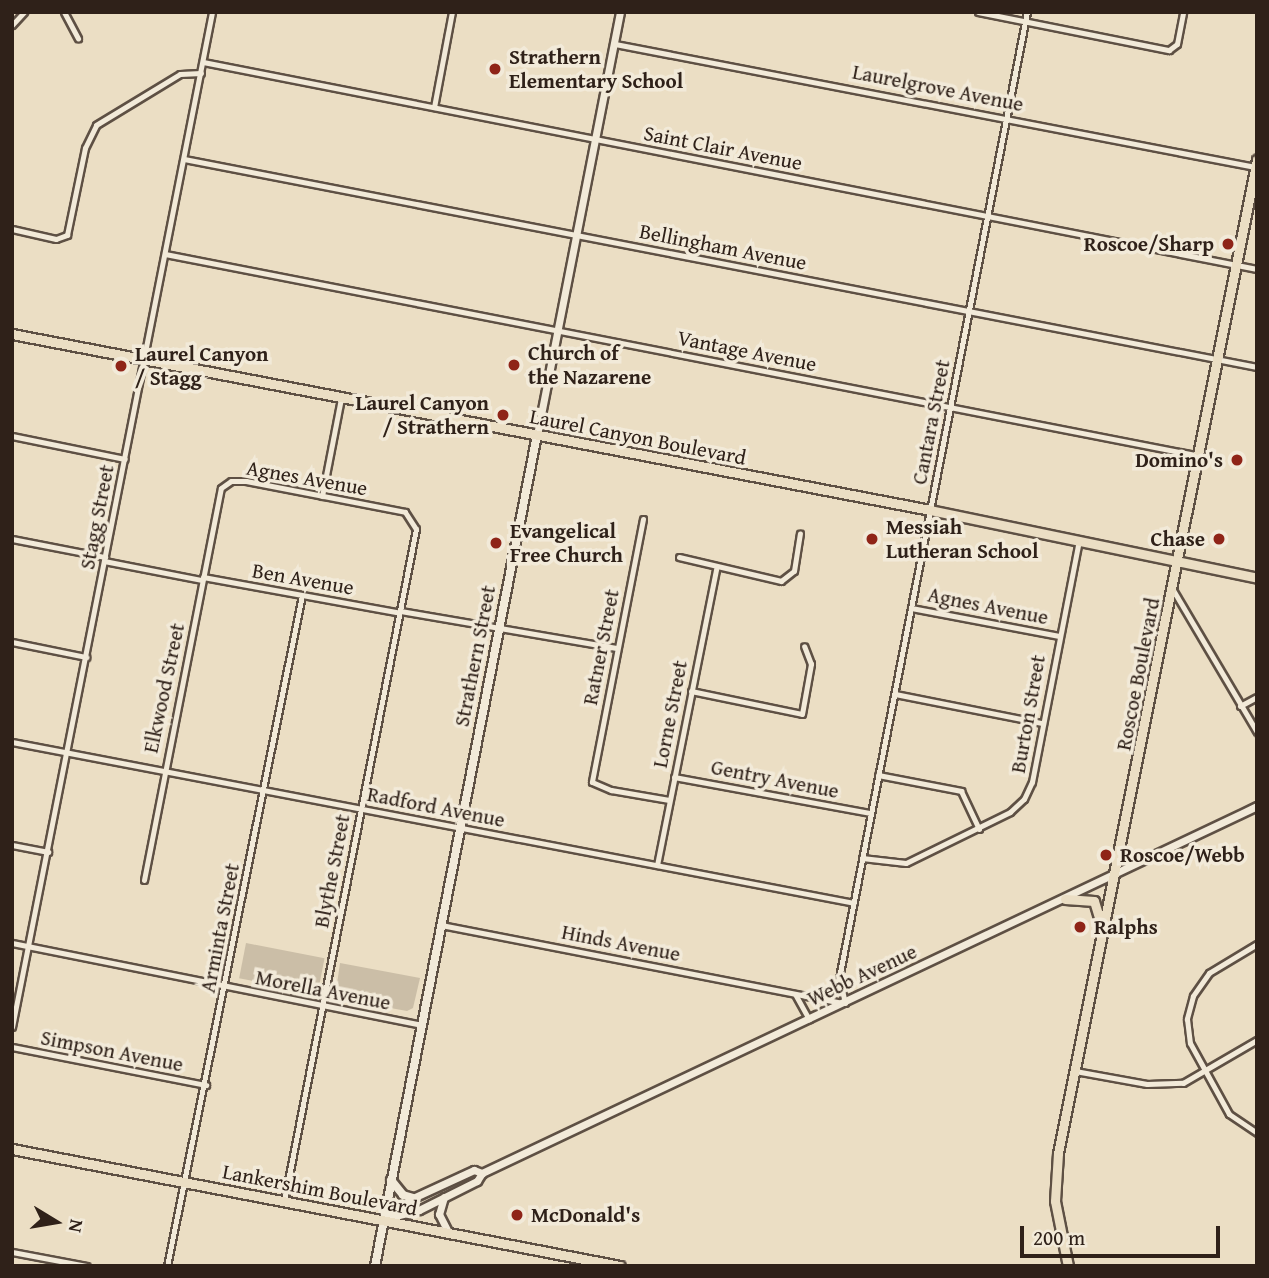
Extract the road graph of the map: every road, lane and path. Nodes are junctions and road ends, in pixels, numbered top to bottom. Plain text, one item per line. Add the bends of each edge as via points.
1 (24, 12) edge
2 (64, 12) edge
3 (212, 12) edge
4 (452, 12) edge
5 (620, 12) edge
6 (978, 12) edge
7 (1027, 12) edge
8 (1183, 12) edge
9 (1025, 22) junction
10 (12, 25) edge
11 (78, 38) dead end
12 (615, 44) junction
13 (203, 62) junction
14 (201, 73) junction
15 (434, 107) junction
16 (1006, 117) junction
17 (595, 138) junction
18 (184, 159) junction
19 (1256, 163) edge
20 (986, 215) junction
21 (12, 229) edge
22 (576, 234) junction
23 (165, 254) junction
24 (1236, 265) junction
25 (1257, 269) edge
26 (968, 311) junction
27 (557, 330) junction
28 (12, 334) edge
29 (1218, 360) junction
30 (145, 361) junction
31 (1257, 367) edge
32 (341, 398) junction
33 (950, 407) junction
34 (537, 435) junction
35 (12, 436) edge
36 (1200, 456) junction
37 (125, 458) junction
38 (322, 496) junction
39 (218, 503) joint
40 (930, 510) junction
41 (405, 512) joint
42 (643, 519) dead end
43 (800, 533) dead end
44 (12, 539) edge
45 (1079, 539) junction
46 (679, 557) dead end
47 (104, 559) junction
48 (1179, 559) junction
49 (716, 569) junction
50 (1257, 578) edge
51 (203, 579) junction
52 (1173, 590) junction
53 (302, 595) junction
54 (911, 608) junction
55 (398, 611) junction
56 (499, 628) junction
57 (1059, 636) junction
58 (12, 642) edge
59 (804, 646) dead end
60 (617, 648) junction
61 (86, 657) junction
62 (691, 691) junction
63 (895, 694) junction
64 (1257, 697) edge
65 (1240, 706) junction
66 (1042, 723) junction
67 (1257, 732) edge
68 (12, 742) edge
69 (67, 753) junction
70 (163, 771) junction
71 (878, 775) junction
72 (674, 776) junction
73 (263, 791) junction
74 (669, 800) junction
75 (1257, 807) edge
76 (360, 809) junction
77 (871, 813) junction
78 (459, 828) junction
79 (979, 829) junction
80 (12, 845) edge
81 (48, 852) junction
82 (862, 858) junction
83 (657, 865) junction
84 (1115, 875) junction
85 (144, 880) dead end
86 (1065, 899) junction
87 (854, 903) junction
88 (441, 925) junction
89 (1103, 933) junction
90 (12, 943) edge
91 (1257, 944) edge
92 (28, 946) junction
93 (225, 987) junction
94 (795, 993) junction
95 (845, 1003) junction
96 (322, 1005) junction
97 (808, 1019) junction
98 (421, 1025) junction
99 (12, 1027) edge
100 (1257, 1040) edge
101 (12, 1047) edge
102 (1075, 1071) junction
103 (1204, 1071) junction
104 (206, 1085) junction
105 (1257, 1133) edge
106 (12, 1149) edge
107 (482, 1173) junction
108 (391, 1180) junction
109 (186, 1182) junction
110 (445, 1196) junction
111 (413, 1198) junction
112 (284, 1201) junction
113 (383, 1219) junction
114 (448, 1232) junction
115 (12, 1251) edge
116 (87, 1266) edge
117 (167, 1266) edge
118 (375, 1266) edge
119 (620, 1266) edge
120 (1068, 1266) edge

1 - 10 street
2 - 11 street
3 - 13 street, Stagg Street
4 - 15 street
5 - 12 street, Strathern Street
6 - 9 street
7 - 9 street, Cantara Street
8 - 9 street via 1177,44 1170,50
9 - 16 street, Cantara Street
12 - 16 street, Laurelgrove Avenue
12 - 17 street, Strathern Street
13 - 14 street, Stagg Street
13 - 15 street, Saint Clair Avenue
14 - 18 street, Stagg Street
14 - 21 street via 180,74 96,125 85,148 71,228 55,239
15 - 17 street, Saint Clair Avenue
16 - 19 street, Laurelgrove Avenue
16 - 20 street, Cantara Street
17 - 20 street, Saint Clair Avenue
17 - 22 street, Strathern Street
18 - 22 street, Bellingham Avenue
18 - 23 street, Stagg Street
19 - 24 main road, Roscoe Boulevard
20 - 24 street, Saint Clair Avenue
20 - 26 street, Cantara Street
22 - 26 street, Bellingham Avenue
22 - 27 street, Strathern Street
23 - 27 street, Vantage Avenue
23 - 30 street, Stagg Street
24 - 25 street, Saint Clair Avenue
24 - 29 main road, Roscoe Boulevard
26 - 29 street, Bellingham Avenue
26 - 33 street, Cantara Street
27 - 33 street, Vantage Avenue
27 - 34 street, Strathern Street
28 - 30 main road, Laurel Canyon Boulevard
29 - 31 street, Bellingham Avenue
29 - 36 main road, Roscoe Boulevard
30 - 32 main road, Laurel Canyon Boulevard
30 - 37 street, Stagg Street
32 - 34 main road, Laurel Canyon Boulevard
32 - 38 street
33 - 36 street, Vantage Avenue
33 - 40 street, Cantara Street
34 - 40 main road, Laurel Canyon Boulevard
34 - 56 main road, Strathern Street
35 - 37 street
36 - 48 main road, Roscoe Boulevard
37 - 47 street, Stagg Street
38 - 39 street, Agnes Avenue via 235,480 221,488
38 - 41 street, Agnes Avenue
39 - 51 street, Elkwood Street
40 - 45 main road, Laurel Canyon Boulevard
40 - 54 street, Cantara Street
41 - 55 street, Blythe Street via 416,529
42 - 60 street, Ratner Street
43 - 49 street via 790,578 780,581
44 - 47 street, Ben Avenue
45 - 48 main road, Laurel Canyon Boulevard
45 - 57 street, Burton Street
46 - 49 street
47 - 51 street, Ben Avenue
47 - 61 street, Stagg Street
48 - 50 main road, Laurel Canyon Boulevard
48 - 52 main road, Roscoe Boulevard
49 - 62 street, Lorne Street
51 - 53 street, Ben Avenue
51 - 70 street, Elkwood Street
52 - 65 street
52 - 84 main road, Roscoe Boulevard
53 - 55 street, Ben Avenue
53 - 73 street, Arminta Street
54 - 57 street, Agnes Avenue
54 - 63 street, Cantara Street
55 - 56 street, Ben Avenue
55 - 76 street, Blythe Street
56 - 60 street, Ben Avenue
56 - 78 main road, Strathern Street
57 - 66 street, Burton Street
58 - 61 street
59 - 62 street via 811,664 802,714
60 - 74 street, Ratner Street via 592,782
61 - 69 street, Stagg Street
62 - 72 street, Lorne Street
63 - 66 street
63 - 71 street, Cantara Street
64 - 65 street
65 - 67 street
66 - 79 street, Burton Street via 1032,782 1024,799
68 - 69 street, Radford Avenue
69 - 70 street, Radford Avenue
69 - 81 street, Stagg Street
70 - 73 street, Radford Avenue
70 - 85 street, Elkwood Street
71 - 77 street, Cantara Street
71 - 79 street via 961,791
72 - 74 street, Lorne Street
72 - 77 street, Gentry Avenue
73 - 76 street, Radford Avenue
73 - 93 street, Arminta Street
74 - 83 street, Lorne Street
75 - 84 street, Webb Avenue
76 - 78 street, Radford Avenue
76 - 96 street, Blythe Street
77 - 82 street, Cantara Street
78 - 83 street, Radford Avenue
78 - 88 main road, Strathern Street
79 - 82 street, Burton Street via 906,863
80 - 81 street
81 - 92 street, Stagg Street
82 - 87 street, Cantara Street
83 - 87 street, Radford Avenue
84 - 86 street, Webb Avenue
84 - 89 main road, Roscoe Boulevard
86 - 89 main road via 1097,904
86 - 95 street, Webb Avenue
87 - 95 street, Cantara Street via 839,978
88 - 94 street, Hinds Avenue
88 - 98 main road, Strathern Street
89 - 102 main road, Roscoe Boulevard
90 - 92 street, Morella Avenue
91 - 103 street via 1209,973 1194,996 1187,1029
92 - 93 street, Morella Avenue
92 - 99 street, Stagg Street
93 - 96 street, Morella Avenue
93 - 104 street, Arminta Street
94 - 95 street, Hinds Avenue
94 - 97 street
95 - 97 street, Webb Avenue
96 - 98 street, Morella Avenue
96 - 112 street, Blythe Street
97 - 107 street, Webb Avenue
98 - 108 main road, Strathern Street
100 - 103 street
101 - 104 street, Simpson Avenue
102 - 103 street via 1164,1085 1183,1083
102 - 120 main road, Roscoe Boulevard via 1055,1196
103 - 105 street via 1229,1114
104 - 109 street, Arminta Street
106 - 109 main road, Lankershim Boulevard
107 - 110 street, Webb Avenue
107 - 111 street, Webb Avenue via 474,1170
108 - 111 main road via 403,1195
108 - 113 main road, Strathern Street
109 - 112 main road, Lankershim Boulevard
109 - 117 street, Arminta Street
110 - 113 street, Webb Avenue via 419,1210
110 - 114 street via 439,1214
111 - 113 street, Webb Avenue
112 - 113 main road, Lankershim Boulevard
113 - 114 main road, Lankershim Boulevard
113 - 118 main road, Strathern Street
114 - 119 main road, Lankershim Boulevard
115 - 116 street

